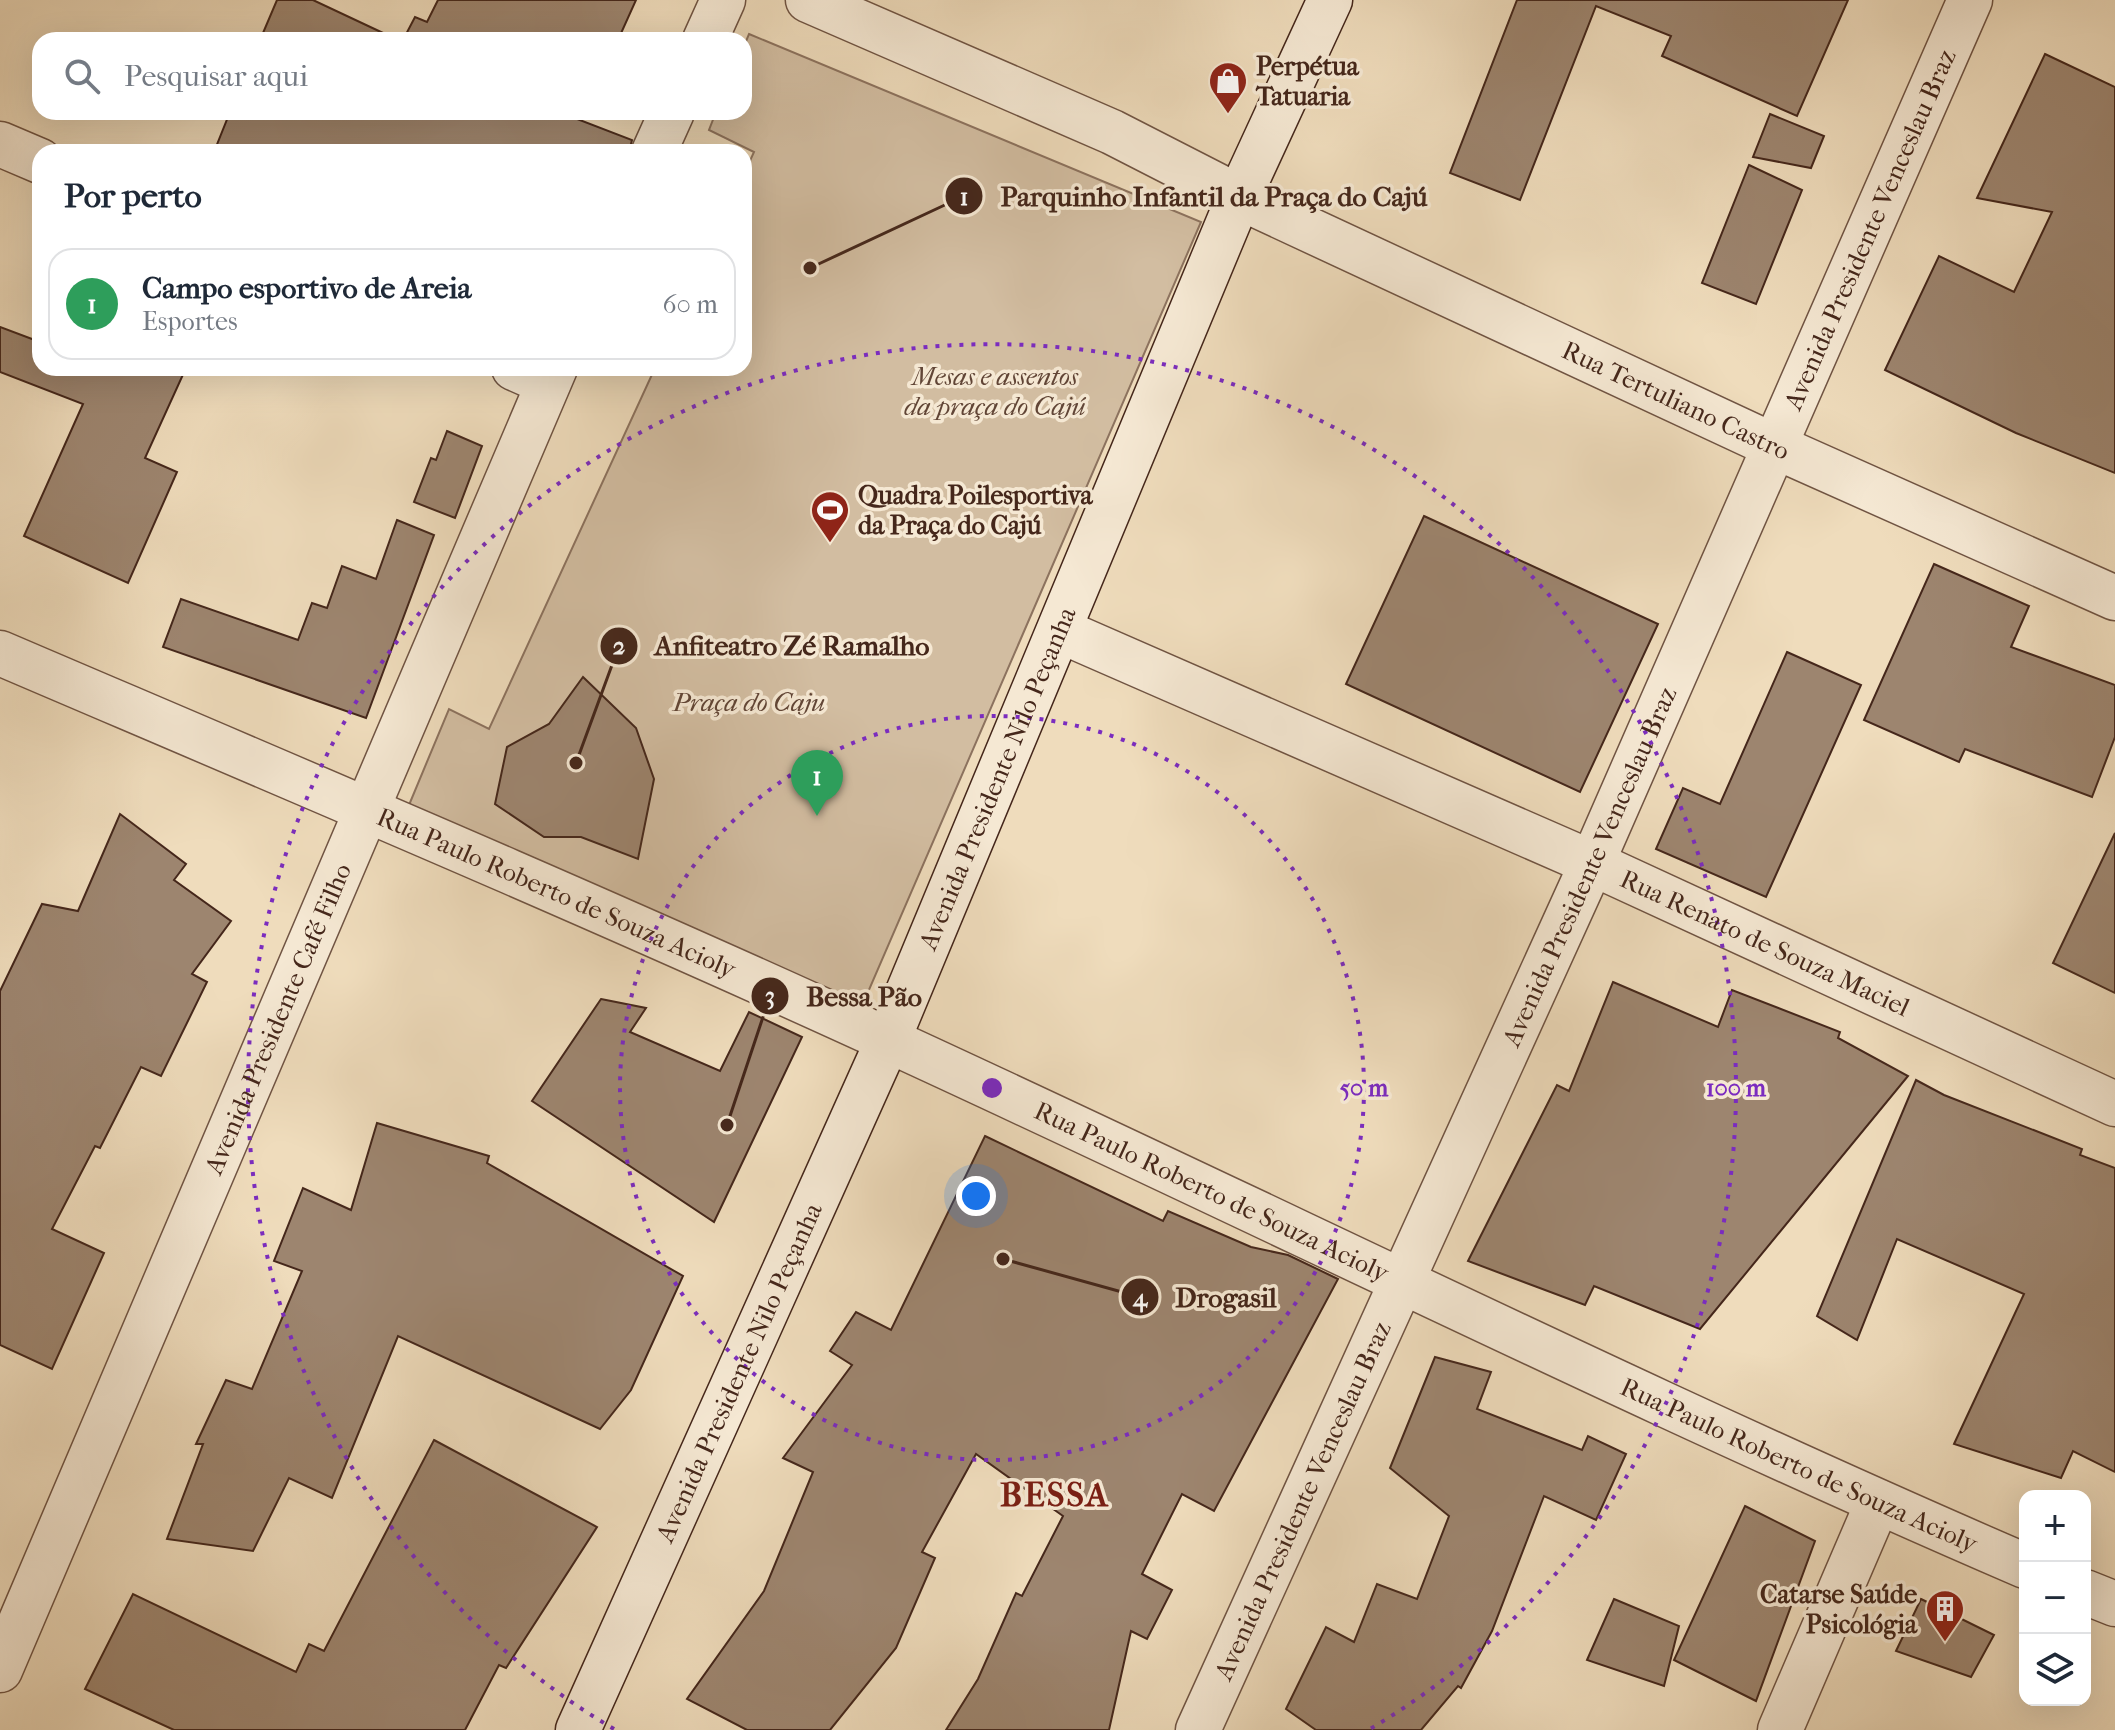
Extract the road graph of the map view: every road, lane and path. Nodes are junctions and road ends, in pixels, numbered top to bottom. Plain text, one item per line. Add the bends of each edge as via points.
1 (723, 0) edge
2 (808, 0) edge
3 (1330, 0) edge
4 (1970, 0) edge
5 (709, 32) edge
6 (668, 120) edge
7 (0, 144) edge
8 (658, 144) edge
9 (32, 158) edge
10 (1239, 197) junction
11 (538, 376) edge
12 (1772, 445) junction
13 (2115, 598) edge
14 (1061, 631) junction
15 (0, 653) edge
16 (369, 811) junction
17 (1592, 863) junction
18 (888, 1040) junction
19 (2115, 1104) edge
20 (1401, 1282) junction
21 (1878, 1502) junction
22 (2019, 1563) edge
23 (2091, 1594) edge
24 (2115, 1604) edge
25 (0, 1670) edge
26 (578, 1730) edge
27 (1198, 1730) edge
28 (1780, 1730) edge

1 - 5 street
2 - 10 street, Rua Tertuliano Castro via 1112,132
3 - 10 street, Avenida Presidente Nilo Peçanha
4 - 12 street, Avenida Presidente Venceslau Braz
6 - 8 street
7 - 9 street
10 - 12 street, Rua Tertuliano Castro
10 - 14 street, Avenida Presidente Nilo Peçanha
11 - 16 street, Avenida Presidente Café Filho
12 - 13 street, Rua Tertuliano Castro
12 - 17 street, Avenida Presidente Venceslau Braz
14 - 17 street, Rua Renato de Souza Maciel
14 - 18 street, Avenida Presidente Nilo Peçanha
15 - 16 street, Rua Paulo Roberto de Souza Acioly
16 - 18 street, Rua Paulo Roberto de Souza Acioly
16 - 25 street, Avenida Presidente Café Filho
17 - 19 street, Rua Renato de Souza Maciel
17 - 20 street, Avenida Presidente Venceslau Braz
18 - 20 street, Rua Paulo Roberto de Souza Acioly
18 - 26 street, Avenida Presidente Nilo Peçanha
20 - 21 street, Rua Paulo Roberto de Souza Acioly
20 - 27 street, Avenida Presidente Venceslau Braz
21 - 22 street, Rua Paulo Roberto de Souza Acioly
21 - 28 street
23 - 24 street

